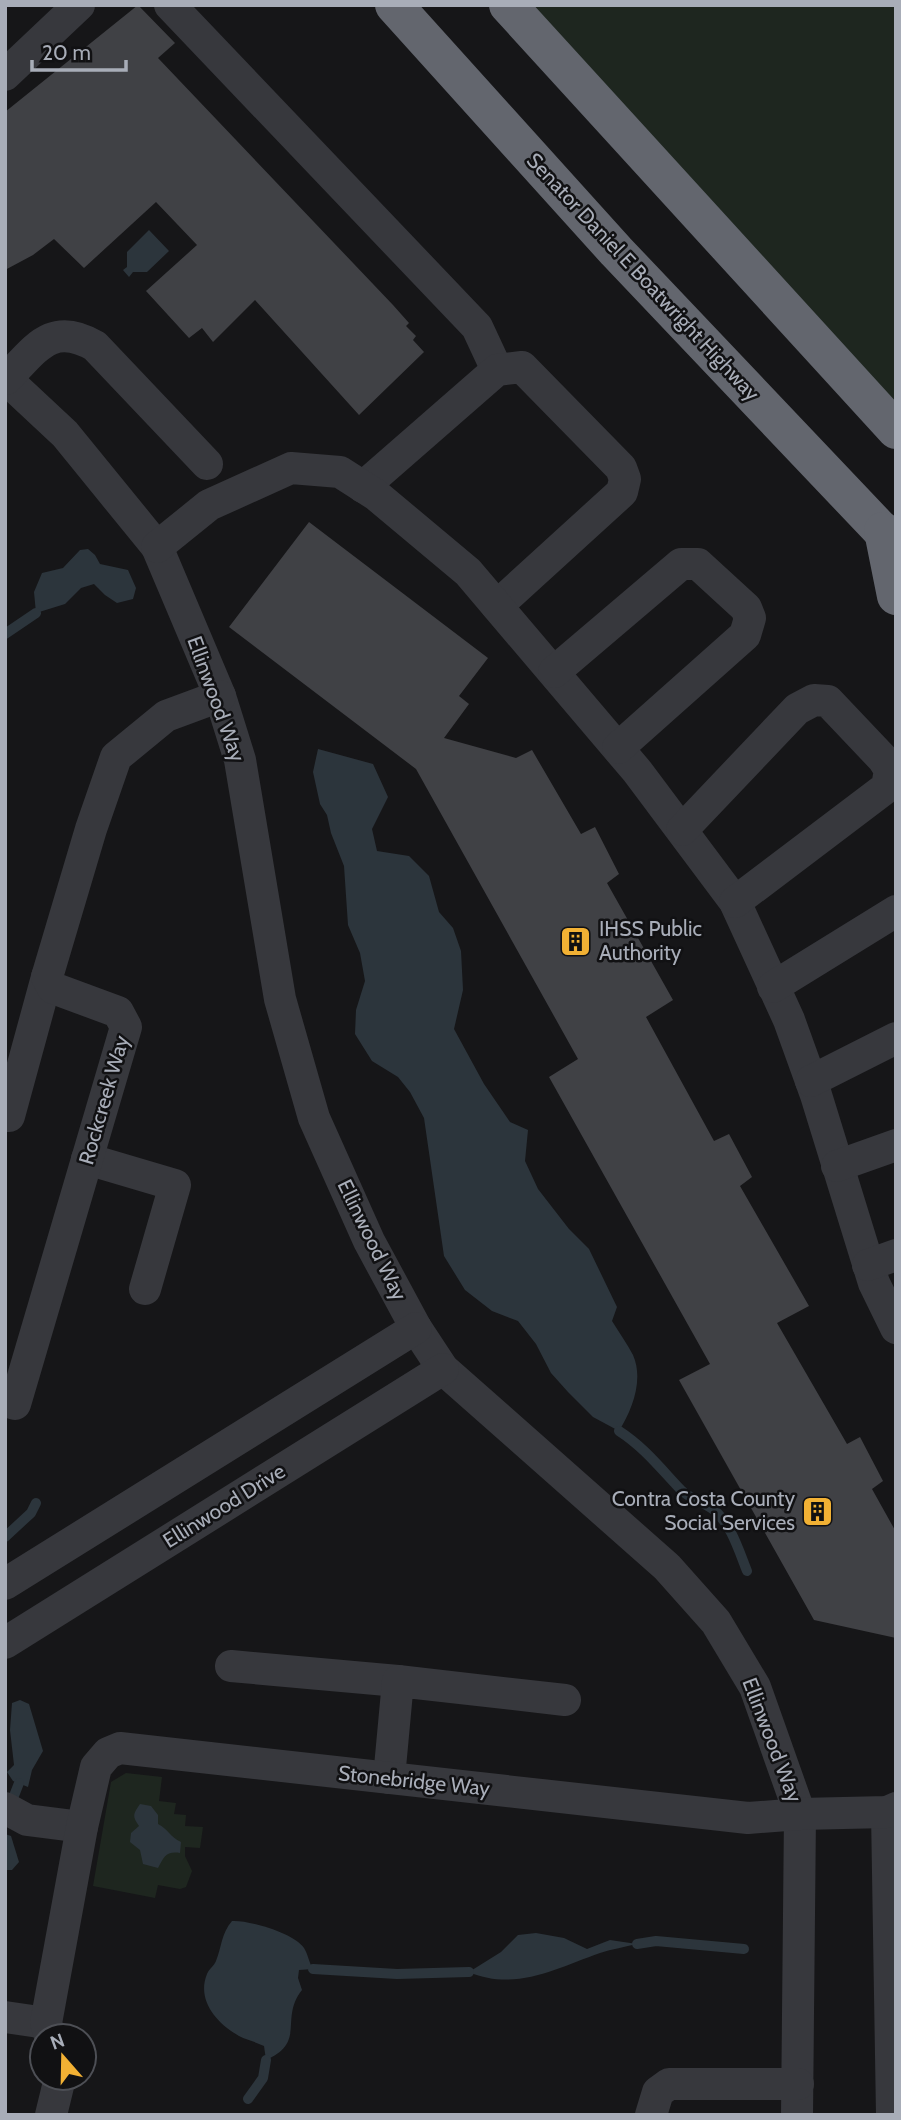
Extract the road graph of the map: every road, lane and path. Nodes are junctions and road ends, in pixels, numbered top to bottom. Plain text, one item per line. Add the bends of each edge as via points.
1 (79, 5) edge
2 (170, 5) edge
3 (394, 5) edge
4 (508, 5) edge
5 (5, 75) edge
6 (497, 370) junction
7 (9, 390) edge
8 (896, 430) edge
9 (207, 464) dead end
10 (363, 487) junction
11 (889, 538) edge
12 (157, 547) junction
13 (896, 596) edge
14 (497, 606) junction
15 (554, 672) junction
16 (220, 696) junction
17 (618, 748) junction
18 (682, 830) junction
19 (734, 902) junction
20 (896, 911) edge
21 (47, 977) junction
22 (774, 987) junction
23 (896, 1038) edge
24 (811, 1082) junction
25 (9, 1116) dead end
26 (896, 1145) edge
27 (87, 1159) junction
28 (837, 1166) junction
29 (882, 1260) edge
30 (145, 1289) dead end
31 (416, 1328) junction
32 (896, 1328) edge
33 (443, 1369) junction
34 (10, 1402) edge
35 (5, 1584) edge
36 (5, 1643) edge
37 (231, 1665) dead end
38 (398, 1681) junction
39 (565, 1700) dead end
40 (389, 1778) junction
41 (891, 1810) edge
42 (16, 1814) edge
43 (800, 1814) junction
44 (82, 1827) junction
45 (5, 2017) edge
46 (49, 2022) edge
47 (28, 2024) edge
48 (57, 2092) edge
49 (798, 2100) edge
50 (51, 2115) edge
51 (651, 2115) edge
52 (892, 2115) edge

1 - 5 street
2 - 6 street via 477,327
3 - 11 highway, Senator Daniel E Boatwright Highway via 616,251
4 - 8 highway
6 - 10 street
6 - 14 street via 522,367 621,468 625,479 622,492
7 - 9 street via 43,342 60,335 78,336 95,346
7 - 12 street, Ellinwood Way via 65,434
10 - 12 street via 340,471 291,468 209,505
10 - 14 street via 468,572
11 - 13 highway
12 - 16 street, Ellinwood Way
14 - 15 street
15 - 17 street
15 - 17 street via 681,564 698,564 746,608 750,618 744,635
16 - 21 street via 166,716 116,757
16 - 31 street, Ellinwood Way via 240,760 280,999 314,1118 369,1241
17 - 18 street
18 - 19 street
18 - 19 street via 797,709 814,700 828,701 883,759 890,770 887,787
19 - 22 street
20 - 22 street
21 - 25 street
21 - 27 street, Rockcreek Way via 53,988 118,1012 126,1027
22 - 24 street
23 - 24 street
24 - 28 street
26 - 28 street
27 - 30 street via 175,1185
27 - 34 street, Rockcreek Way
28 - 29 street
29 - 32 street via 874,1283
31 - 33 street, Ellinwood Way
31 - 35 street
33 - 36 street, Ellinwood Drive
33 - 43 street, Ellinwood Way via 667,1567 716,1622 755,1686
37 - 38 street
38 - 39 street
38 - 40 street
40 - 43 street, Stonebridge Way via 748,1818
40 - 44 street, Stonebridge Way via 120,1748 108,1753 96,1767
41 - 43 street, Ellinwood Way
41 - 52 street
42 - 44 street
43 - 49 street, Ellinwood Way
44 - 46 street, Stonebridge Way
45 - 47 street
48 - 50 street
49 - 51 street via 669,2084 658,2092

